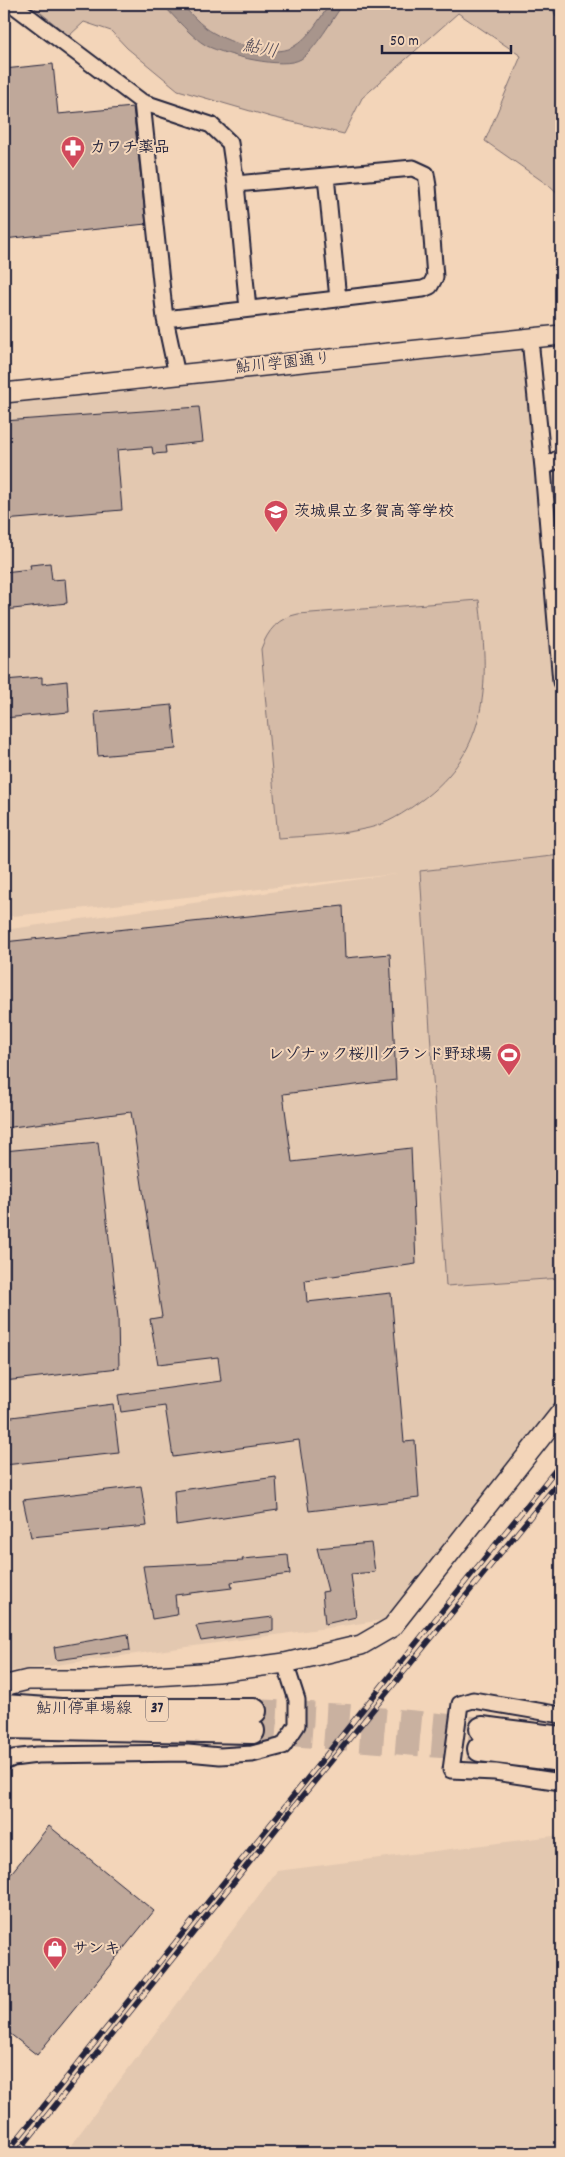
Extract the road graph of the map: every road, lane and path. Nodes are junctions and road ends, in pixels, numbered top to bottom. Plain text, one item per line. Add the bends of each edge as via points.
1 (12, 4) edge
2 (142, 102) junction
3 (326, 176) junction
4 (236, 184) junction
5 (338, 299) junction
6 (248, 309) junction
7 (165, 319) junction
8 (561, 335) edge
9 (530, 339) junction
10 (177, 375) junction
11 (4, 393) edge
12 (561, 457) edge
13 (544, 468) junction
14 (561, 682) edge
15 (561, 1412) edge
16 (284, 1663) junction
17 (4, 1689) edge
18 (4, 1707) edge
19 (561, 1715) edge
20 (4, 1726) edge
21 (561, 1739) edge
22 (561, 1759) edge
23 (4, 1762) edge
24 (561, 1782) edge

1 - 2 street
2 - 4 street via 211,125 230,143
2 - 7 street
3 - 4 street
3 - 5 street
3 - 5 street via 413,168 426,174 428,186 435,277 430,286
4 - 6 street
5 - 6 street
6 - 7 street
7 - 10 street
8 - 9 street, 鮎川学園通り
9 - 10 street, 鮎川学園通り
9 - 13 street
10 - 11 street, 鮎川学園通り
12 - 13 street
13 - 14 street
15 - 16 street via 392,1627 361,1645
16 - 17 street via 217,1672 91,1680 28,1680 7,1685
16 - 23 street via 297,1700 298,1725 283,1746 252,1754 220,1756 37,1756
18 - 20 main road, 鮎川停車場線 / 37 via 253,1721
19 - 24 street via 473,1700 460,1704 451,1770 495,1772
21 - 22 main road via 481,1739

